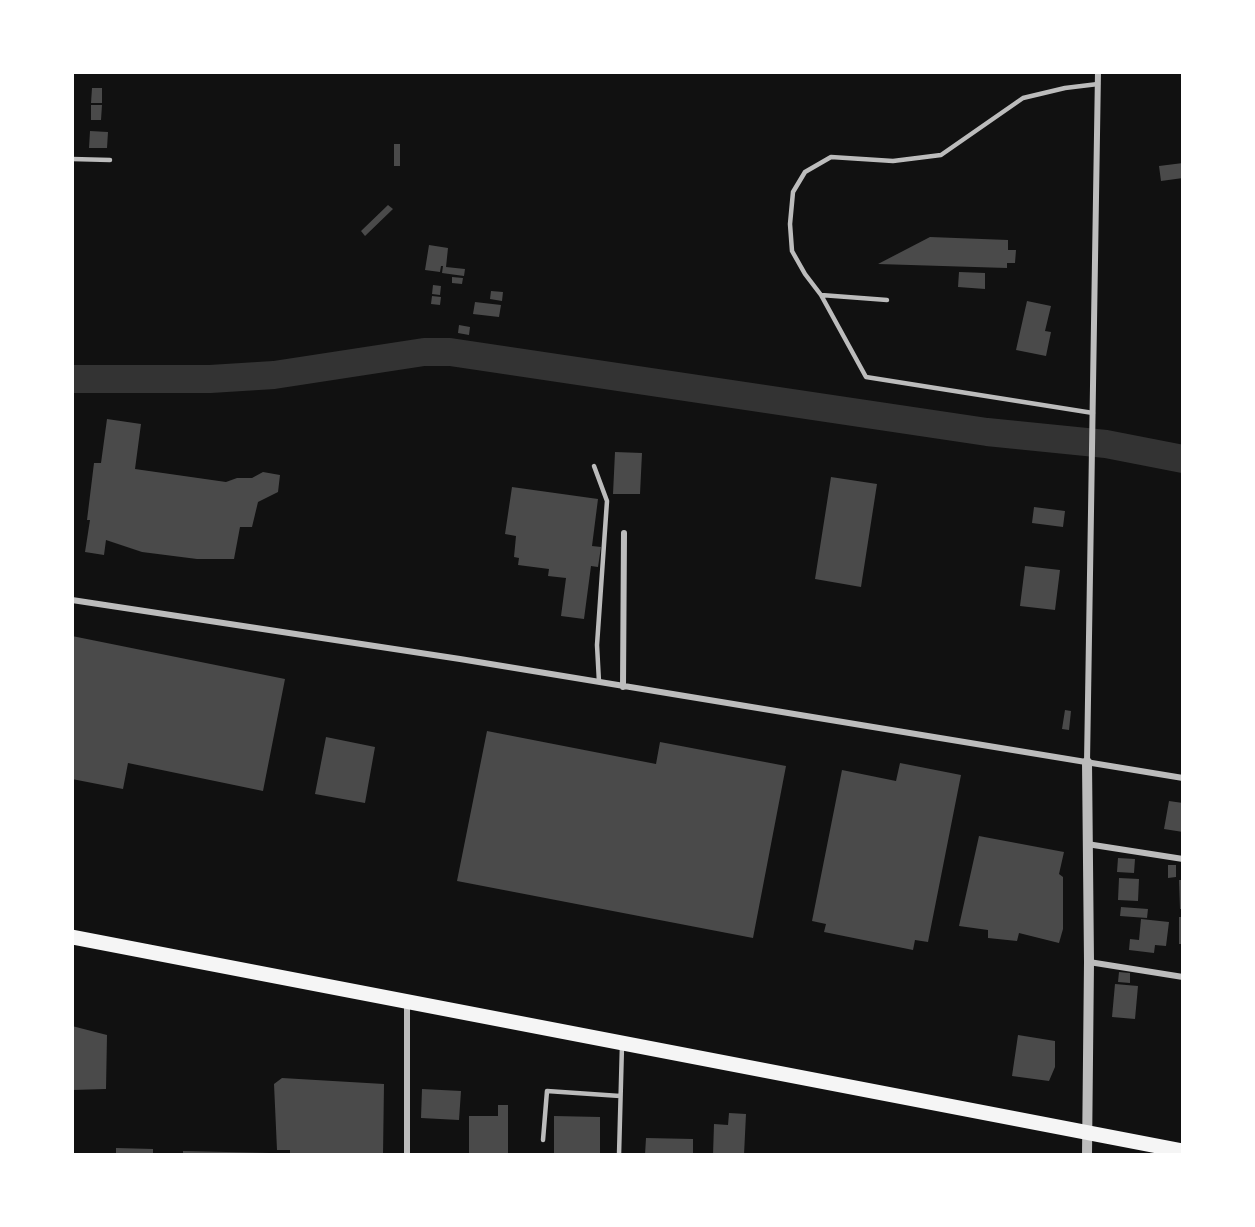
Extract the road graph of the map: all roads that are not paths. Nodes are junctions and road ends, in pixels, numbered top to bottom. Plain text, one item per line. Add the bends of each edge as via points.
1 (1098, 72) edge
2 (1098, 84) junction
3 (72, 159) edge
4 (110, 160) dead end
5 (821, 295) junction
6 (887, 300) dead end
7 (1093, 413) junction
8 (594, 466) dead end
9 (624, 532) dead end
10 (72, 600) edge
11 (599, 684) junction
12 (623, 687) junction
13 (1087, 762) junction
14 (1183, 778) edge
15 (1087, 844) junction
16 (1183, 859) edge
17 (72, 937) edge
18 (1089, 962) junction
19 (1183, 976) edge
20 (407, 1001) junction
21 (622, 1042) junction
22 (620, 1096) junction
23 (1087, 1131) junction
24 (543, 1140) dead end
25 (1183, 1151) edge
26 (407, 1155) edge
27 (619, 1155) edge
28 (1087, 1155) edge

1 - 2 street
2 - 5 lane via 1023,98 942,155 893,161 831,157 805,172 793,192 792,251
2 - 7 street
3 - 4 lane
5 - 6 lane
5 - 7 lane via 866,377
7 - 13 street
8 - 11 lane via 607,501 597,645
9 - 12 street
10 - 11 street
11 - 12 street
12 - 13 street
13 - 14 street
13 - 15 street
15 - 16 street
15 - 18 street
17 - 20 highway
18 - 19 street
18 - 23 street
20 - 21 highway
20 - 26 street
21 - 22 lane
21 - 23 highway
22 - 24 lane via 548,1091
22 - 27 lane
23 - 25 highway
23 - 28 street

